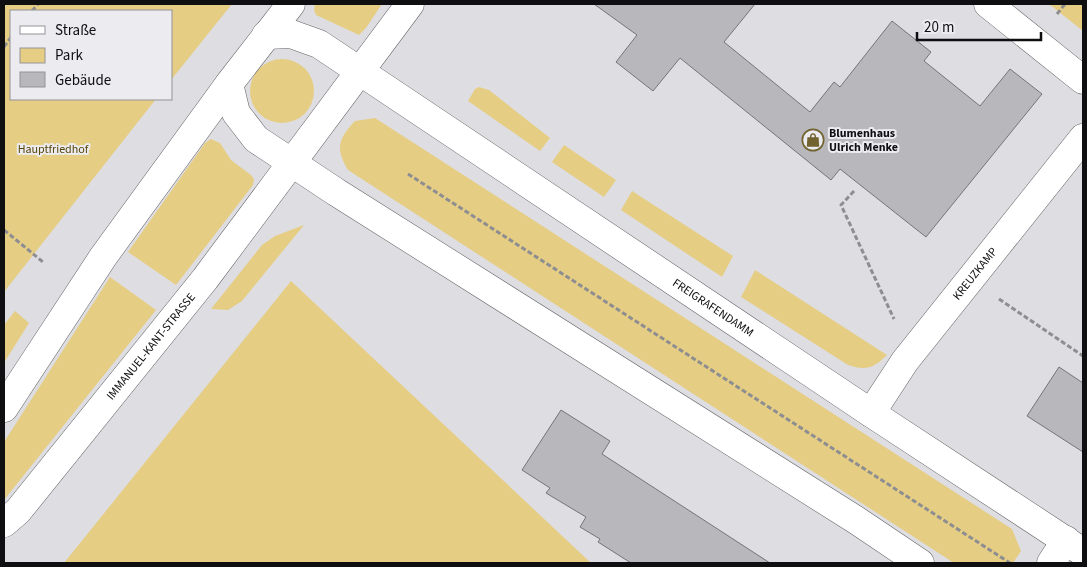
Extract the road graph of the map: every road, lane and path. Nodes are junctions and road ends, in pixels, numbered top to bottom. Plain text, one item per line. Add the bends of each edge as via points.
1 (291, 4) edge
2 (410, 4) edge
3 (988, 4) edge
4 (266, 35) junction
5 (360, 73) junction
6 (1083, 80) edge
7 (229, 84) junction
8 (1083, 138) edge
9 (292, 164) junction
10 (408, 174) dead end
11 (854, 191) dead end
12 (4, 230) edge
13 (43, 262) dead end
14 (969, 280) junction
15 (892, 316) dead end
16 (1083, 356) edge
17 (4, 408) edge
18 (871, 414) junction
19 (4, 523) edge
20 (1074, 546) edge
21 (920, 563) edge
22 (1010, 563) edge
23 (1051, 563) edge

1 - 4 street
2 - 5 street, IMMANUEL-KANT-STRASSE
3 - 6 street
4 - 5 street via 291,34 319,44
4 - 7 street
5 - 9 street, IMMANUEL-KANT-STRASSE
5 - 18 street, FREIGRAFENDAMM
7 - 9 street via 236,113 256,139
7 - 17 street via 103,257
8 - 14 street, KREUZKAMP
9 - 19 street, IMMANUEL-KANT-STRASSE via 200,285 18,511
9 - 21 street
10 - 22 path
11 - 15 path via 841,205
12 - 13 path
14 - 16 path
14 - 18 street, KREUZKAMP via 906,361
18 - 20 street, FREIGRAFENDAMM
20 - 23 street, FREIGRAFENDAMM

